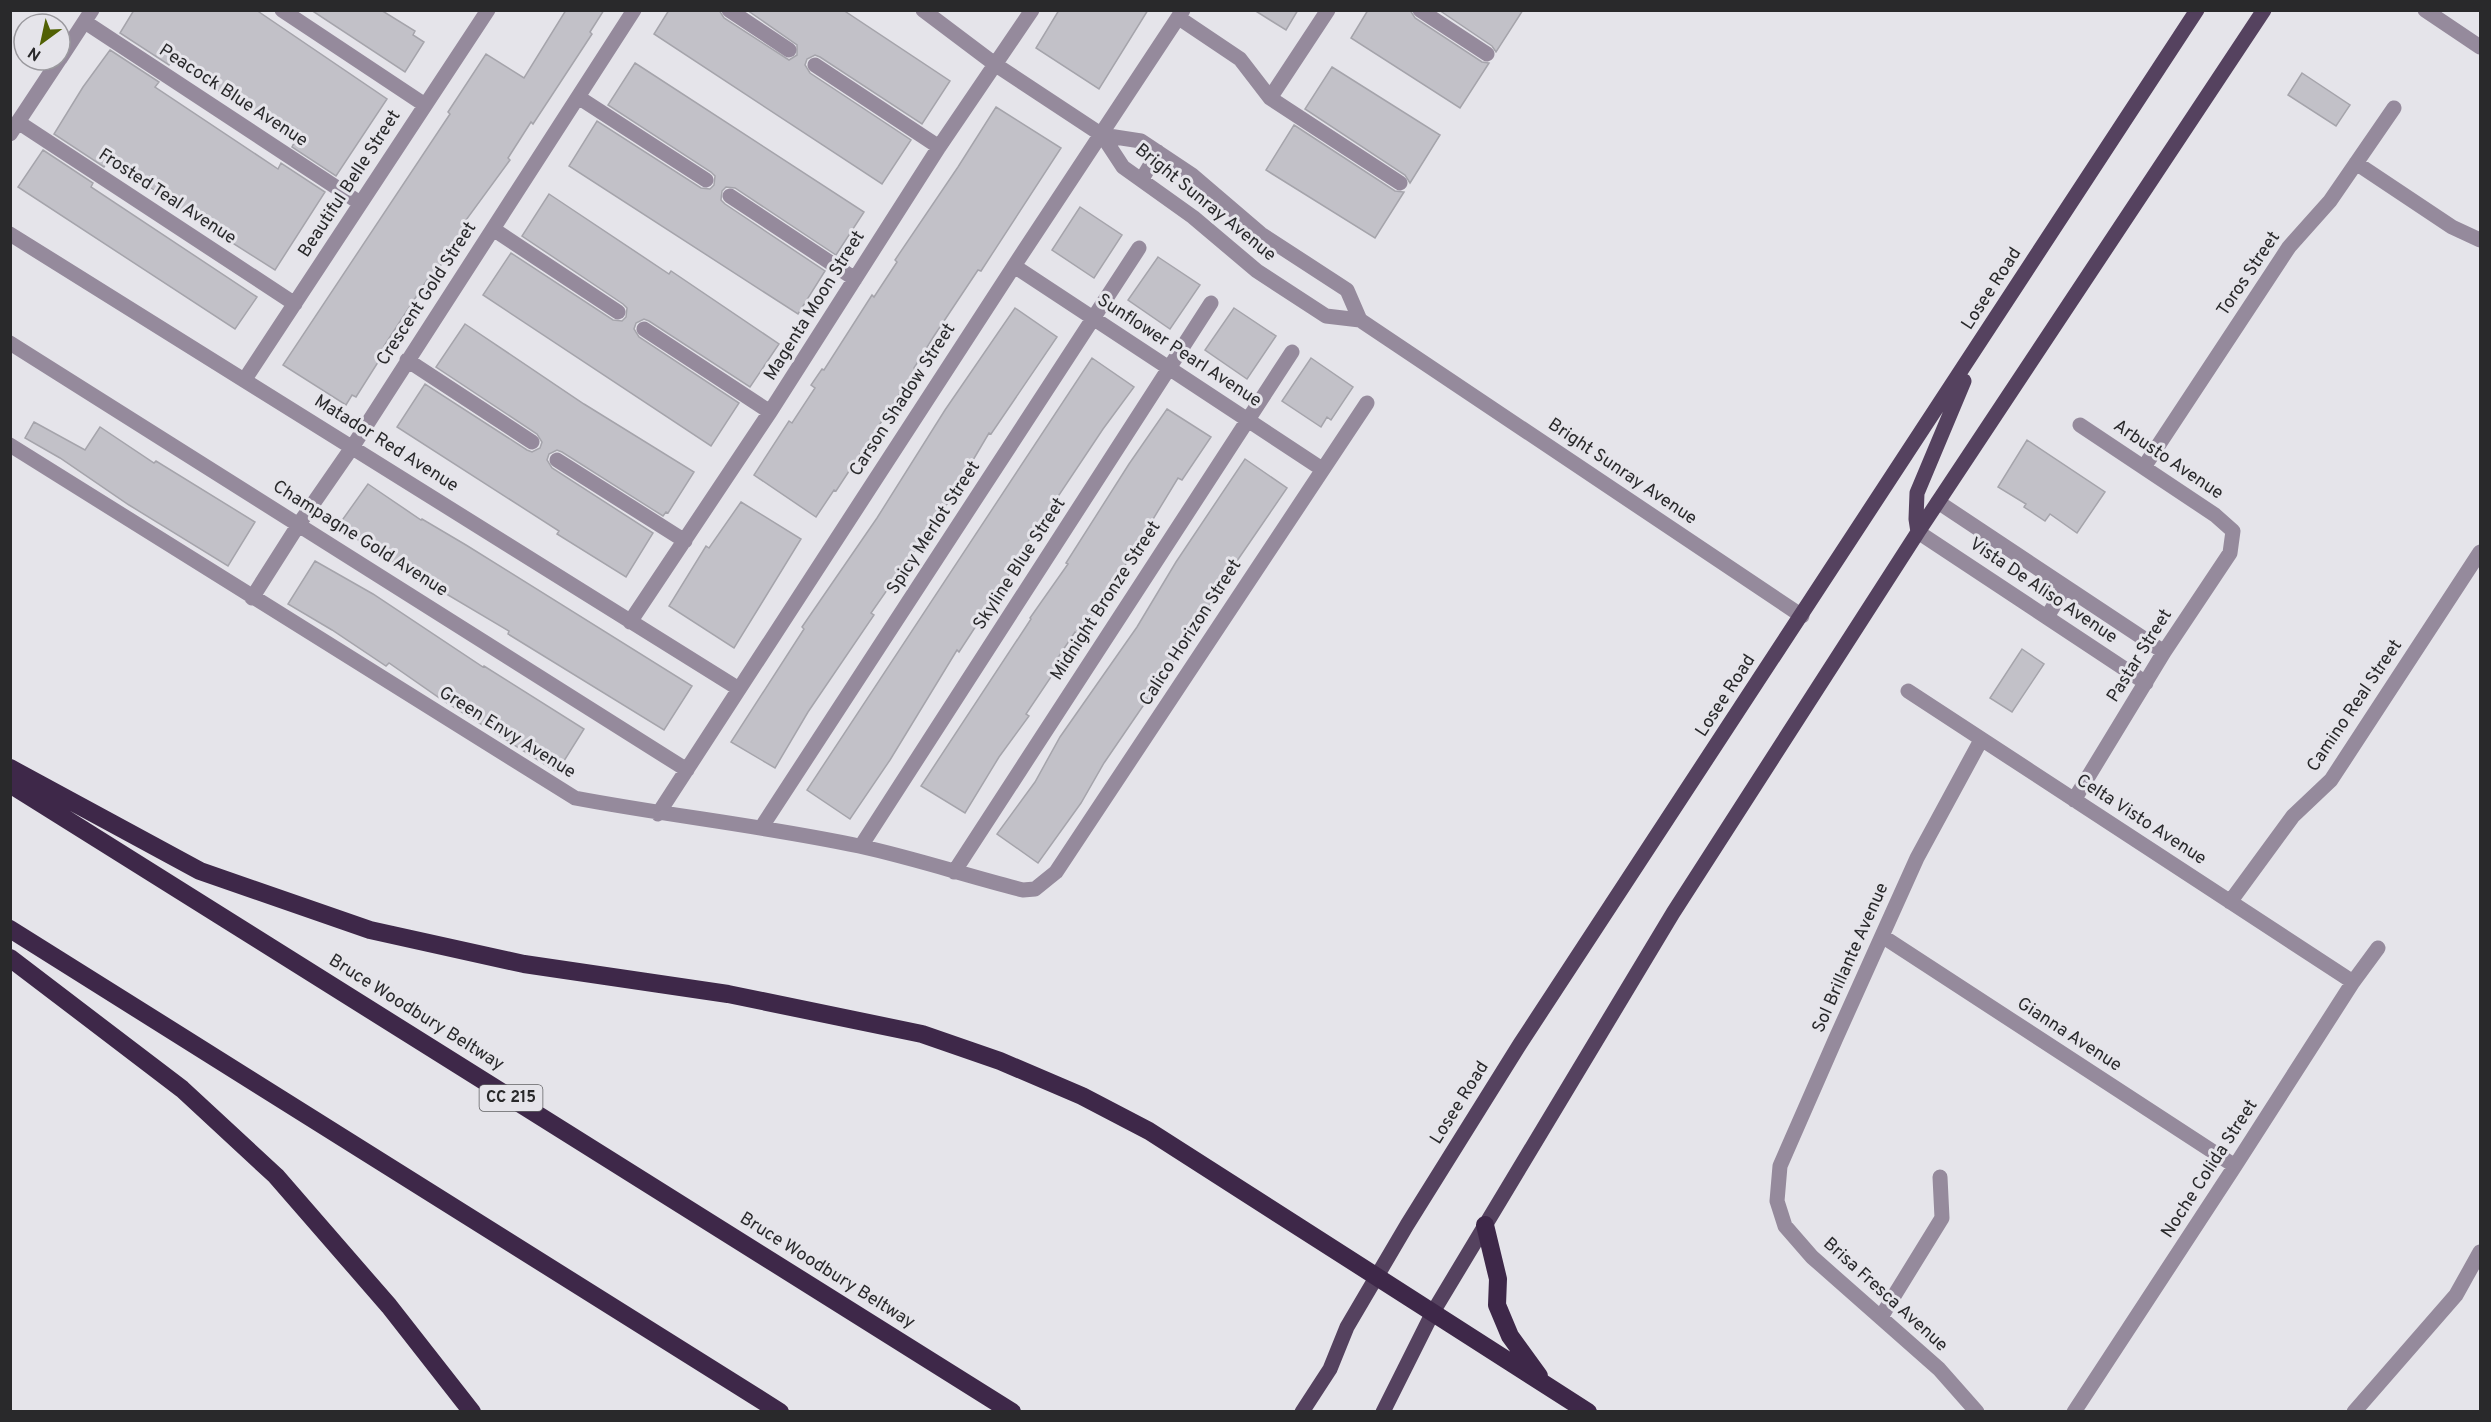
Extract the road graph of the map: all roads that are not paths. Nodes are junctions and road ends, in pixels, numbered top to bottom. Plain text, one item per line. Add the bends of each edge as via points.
1 (282, 10) edge
2 (488, 10) edge
3 (634, 10) edge
4 (729, 10) edge
5 (923, 10) edge
6 (1032, 10) edge
7 (1328, 10) edge
8 (1420, 10) edge
9 (2197, 10) edge
10 (2264, 10) edge
11 (2425, 10) edge
12 (1181, 14) edge
13 (89, 16) edge
14 (72, 41) edge
15 (2481, 47) edge
16 (789, 50) dead end
17 (1487, 54) dead end
18 (815, 65) dead end
19 (996, 65) junction
20 (51, 72) edge
21 (578, 97) junction
22 (1270, 98) junction
23 (425, 105) junction
24 (2394, 108) dead end
25 (14, 128) edge
26 (1102, 135) junction
27 (939, 147) junction
28 (1158, 152) junction
29 (2356, 163) junction
30 (1142, 179) junction
31 (706, 180) dead end
32 (1400, 183) dead end
33 (730, 196) dead end
34 (360, 203) junction
35 (493, 229) junction
36 (10, 234) edge
37 (2481, 240) edge
38 (1139, 248) dead end
39 (1014, 266) junction
40 (855, 279) junction
41 (1211, 303) dead end
42 (295, 304) junction
43 (618, 312) dead end
44 (1094, 318) junction
45 (1360, 321) junction
46 (644, 329) dead end
47 (10, 343) edge
48 (1979, 345) junction
49 (1292, 352) dead end
50 (407, 360) junction
51 (1171, 369) junction
52 (245, 379) junction
53 (1366, 403) dead end
54 (770, 412) junction
55 (1247, 420) junction
56 (2080, 425) dead end
57 (532, 442) dead end
58 (10, 445) edge
59 (352, 446) junction
60 (557, 460) dead end
61 (2144, 467) junction
62 (1322, 469) junction
63 (1938, 502) junction
64 (299, 524) junction
65 (2233, 531) joint
66 (1918, 532) junction
67 (685, 541) junction
68 (2481, 552) edge
69 (2065, 587) junction
70 (252, 598) junction
71 (1802, 616) junction
72 (2047, 617) junction
73 (630, 622) junction
74 (2164, 652) junction
75 (2146, 683) junction
76 (739, 689) junction
77 (1908, 691) dead end
78 (1981, 740) junction
79 (10, 768) edge
80 (687, 770) junction
81 (10, 784) edge
82 (2074, 800) junction
83 (658, 814) junction
84 (760, 828) junction
85 (861, 846) junction
86 (954, 872) junction
87 (1044, 882) joint
88 (2230, 902) junction
89 (10, 929) edge
90 (1882, 936) junction
91 (2378, 948) dead end
92 (10, 958) edge
93 (2353, 982) junction
94 (2235, 1166) junction
95 (1940, 1177) dead end
96 (1777, 1201) joint
97 (1485, 1225) junction
98 (2481, 1252) edge
99 (1376, 1277) junction
100 (1432, 1312) junction
101 (1881, 1317) junction
102 (1546, 1384) junction
103 (472, 1412) edge
104 (780, 1412) edge
105 (1012, 1412) edge
106 (1302, 1412) edge
107 (1383, 1412) edge
108 (1588, 1412) edge
109 (1977, 1412) edge
110 (2074, 1412) edge
111 (2354, 1412) edge

1 - 23 street
2 - 23 street, Beautiful Belle Street
3 - 21 street, Crescent Gold Street
4 - 16 street
5 - 19 street
6 - 19 street, Magenta Moon Street
7 - 22 street
8 - 17 street
9 - 48 main road, Losee Road
10 - 63 main road
11 - 15 street
12 - 22 street via 1240,59
12 - 26 street, Carson Shadow Street
13 - 14 street
13 - 34 street, Peacock Blue Avenue
18 - 27 street
19 - 26 street
19 - 27 street, Magenta Moon Street
20 - 25 street
21 - 31 street
21 - 35 street, Crescent Gold Street
22 - 32 street
23 - 34 street, Beautiful Belle Street
24 - 29 street, Toros Street
25 - 42 street, Frosted Teal Avenue
26 - 28 street, Bright Sunray Avenue via 1141,141
26 - 30 street, Bright Sunray Avenue via 1123,167
26 - 39 street, Carson Shadow Street
27 - 40 street, Magenta Moon Street
28 - 30 street
28 - 45 street, Bright Sunray Avenue via 1210,189 1261,234 1347,290
29 - 37 street via 2452,226
29 - 61 street, Toros Street via 2330,201 2289,247
30 - 45 street, Bright Sunray Avenue via 1257,271 1326,316
33 - 40 street
34 - 42 street, Beautiful Belle Street
35 - 43 street
35 - 50 street, Crescent Gold Street
36 - 52 street, Matador Red Avenue
38 - 44 street, Spicy Merlot Street
39 - 44 street, Sunflower Pearl Avenue
39 - 76 street, Carson Shadow Street
40 - 54 street, Magenta Moon Street
41 - 51 street, Skyline Blue Street
42 - 52 street, Beautiful Belle Street
44 - 51 street, Sunflower Pearl Avenue
44 - 84 street, Spicy Merlot Street
45 - 71 street, Bright Sunray Avenue
46 - 54 street
47 - 64 street, Champagne Gold Avenue
48 - 66 main road via 1917,493
48 - 71 main road, Losee Road
49 - 55 street, Midnight Bronze Street
50 - 57 street
50 - 59 street, Crescent Gold Street
51 - 55 street, Sunflower Pearl Avenue
51 - 85 street, Skyline Blue Street
52 - 59 street, Matador Red Avenue
53 - 62 street, Calico Horizon Street
54 - 67 street, Magenta Moon Street
55 - 62 street, Sunflower Pearl Avenue
55 - 86 street, Midnight Bronze Street
56 - 61 street, Arbusto Avenue
58 - 70 street, Green Envy Avenue
59 - 64 street, Crescent Gold Street
59 - 73 street, Matador Red Avenue
60 - 67 street
61 - 65 street, Arbusto Avenue via 2215,514
62 - 87 street, Calico Horizon Street via 1056,872
63 - 66 main road
63 - 69 street, Vista De Aliso Avenue
64 - 70 street, Crescent Gold Street
64 - 80 street, Champagne Gold Avenue
65 - 74 street, Pastar Street via 2230,553
66 - 72 street, Vista De Aliso Avenue
66 - 97 main road via 1686,893
67 - 73 street, Magenta Moon Street
68 - 88 street, Camino Real Street via 2331,780 2292,816
69 - 72 street
69 - 74 street, Vista De Aliso Avenue
70 - 83 street, Green Envy Avenue via 575,798
71 - 99 main road, Losee Road via 1520,1044
72 - 75 street, Vista De Aliso Avenue
73 - 76 street, Matador Red Avenue
74 - 75 street, Pastar Street
75 - 82 street, Pastar Street
76 - 80 street, Carson Shadow Street
77 - 78 street, Celta Visto Avenue
78 - 82 street, Celta Visto Avenue
78 - 90 street, Sol Brillante Avenue via 1917,858
79 - 99 highway via 200,871 370,930 524,964 728,994 911,1032 1000,1061 1082,1096 1149,1131
80 - 83 street, Carson Shadow Street
81 - 105 highway, Bruce Woodbury Beltway / CC 215
82 - 88 street, Celta Visto Avenue
83 - 84 street, Green Envy Avenue
84 - 85 street, Green Envy Avenue
85 - 86 street, Green Envy Avenue
86 - 87 street, Green Envy Avenue via 1023,890 1035,889
88 - 93 street, Celta Visto Avenue
89 - 104 highway
90 - 94 street, Gianna Avenue
90 - 96 street, Sol Brillante Avenue via 1780,1166
91 - 93 street, Noche Colida Street
92 - 103 highway via 182,1089 276,1176
93 - 94 street, Noche Colida Street
94 - 110 street, Noche Colida Street
95 - 101 street via 1942,1218
96 - 101 street, Brisa Fresca Avenue via 1785,1226 1812,1257
97 - 100 main road
97 - 102 highway via 1498,1279 1497,1305 1510,1336
98 - 111 street via 2456,1295
99 - 100 highway
99 - 106 main road, Losee Road via 1347,1327 1329,1369
100 - 102 highway
100 - 107 main road
101 - 109 street, Brisa Fresca Avenue via 1939,1369
102 - 108 highway

